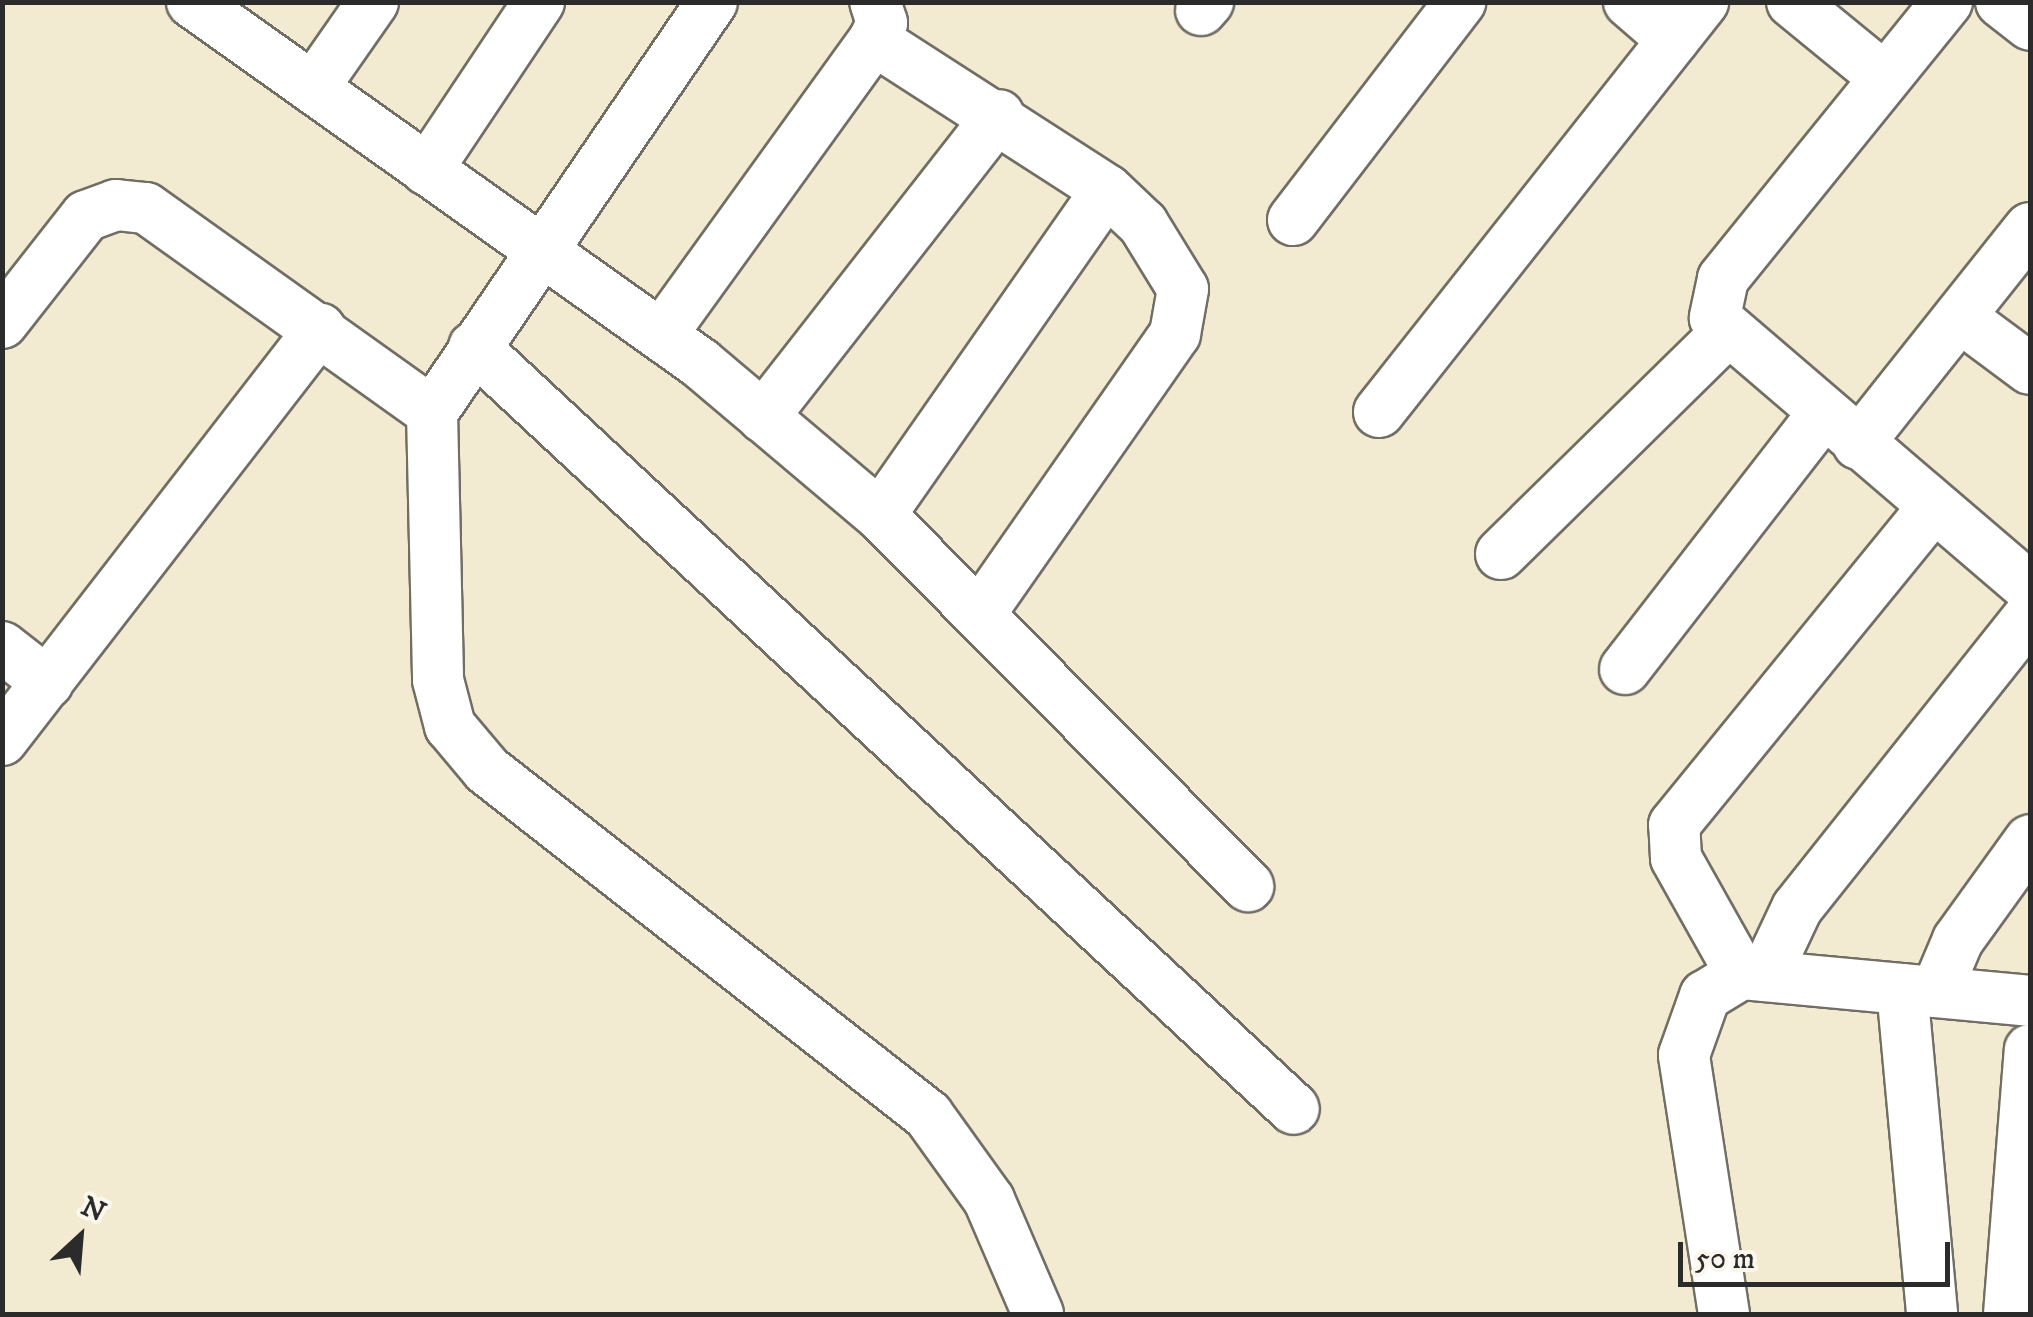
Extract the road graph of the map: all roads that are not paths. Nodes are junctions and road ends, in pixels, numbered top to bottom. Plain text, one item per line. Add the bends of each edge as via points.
1 (374, 2) edge
2 (539, 2) edge
3 (712, 2) edge
4 (1460, 2) edge
5 (1628, 2) edge
6 (1792, 2) edge
7 (1947, 2) edge
8 (2001, 2) edge
9 (198, 4) edge
10 (874, 21) edge
11 (1688, 21) edge
12 (2030, 25) edge
13 (1886, 78) junction
14 (314, 88) junction
15 (1000, 114) junction
16 (427, 170) junction
17 (1107, 190) junction
18 (1294, 220) dead end
19 (2030, 228) edge
20 (544, 253) junction
21 (1960, 316) junction
22 (2, 324) edge
23 (320, 329) junction
24 (1726, 333) junction
25 (662, 334) junction
26 (474, 347) junction
27 (2030, 369) edge
28 (432, 412) junction
29 (1379, 412) dead end
30 (762, 417) junction
31 (1841, 429) junction
32 (1933, 506) junction
33 (880, 515) junction
34 (1501, 554) dead end
35 (2030, 588) edge
36 (980, 614) junction
37 (2030, 615) edge
38 (2, 647) edge
39 (1625, 669) dead end
40 (48, 683) junction
41 (2, 740) edge
42 (2030, 840) edge
43 (1248, 886) dead end
44 (1753, 975) junction
45 (1919, 990) junction
46 (2030, 1001) edge
47 (2030, 1050) edge
48 (1294, 1109) dead end
49 (1038, 1314) edge
50 (1724, 1314) edge
51 (1932, 1314) edge
52 (2009, 1314) edge

1 - 14 street
2 - 16 street
3 - 20 street
4 - 18 street
5 - 11 street
6 - 13 street
7 - 13 street
8 - 12 street
9 - 14 street
10 - 15 street
10 - 25 street
11 - 29 street
13 - 24 street via 1723,279 1715,318
14 - 16 street
15 - 17 street
15 - 30 street
16 - 20 street
17 - 33 street
17 - 36 street via 1163,252 1184,310
19 - 21 street
20 - 25 street
20 - 26 street
21 - 27 street
21 - 31 street
22 - 23 street via 86,216 116,205 180,225
23 - 28 street
23 - 40 street
24 - 31 street
24 - 34 street
25 - 30 street
26 - 28 street
26 - 48 street
28 - 49 street via 438,680 450,726 487,770 928,1115 989,1200
30 - 33 street
31 - 32 street
31 - 39 street
32 - 35 street
32 - 44 street via 1674,825 1676,858
33 - 36 street
36 - 43 street
37 - 44 street via 1797,908
38 - 40 street
40 - 41 street
42 - 45 street
44 - 45 street
44 - 50 street via 1705,996 1684,1055
45 - 46 street
45 - 51 street
47 - 52 street

